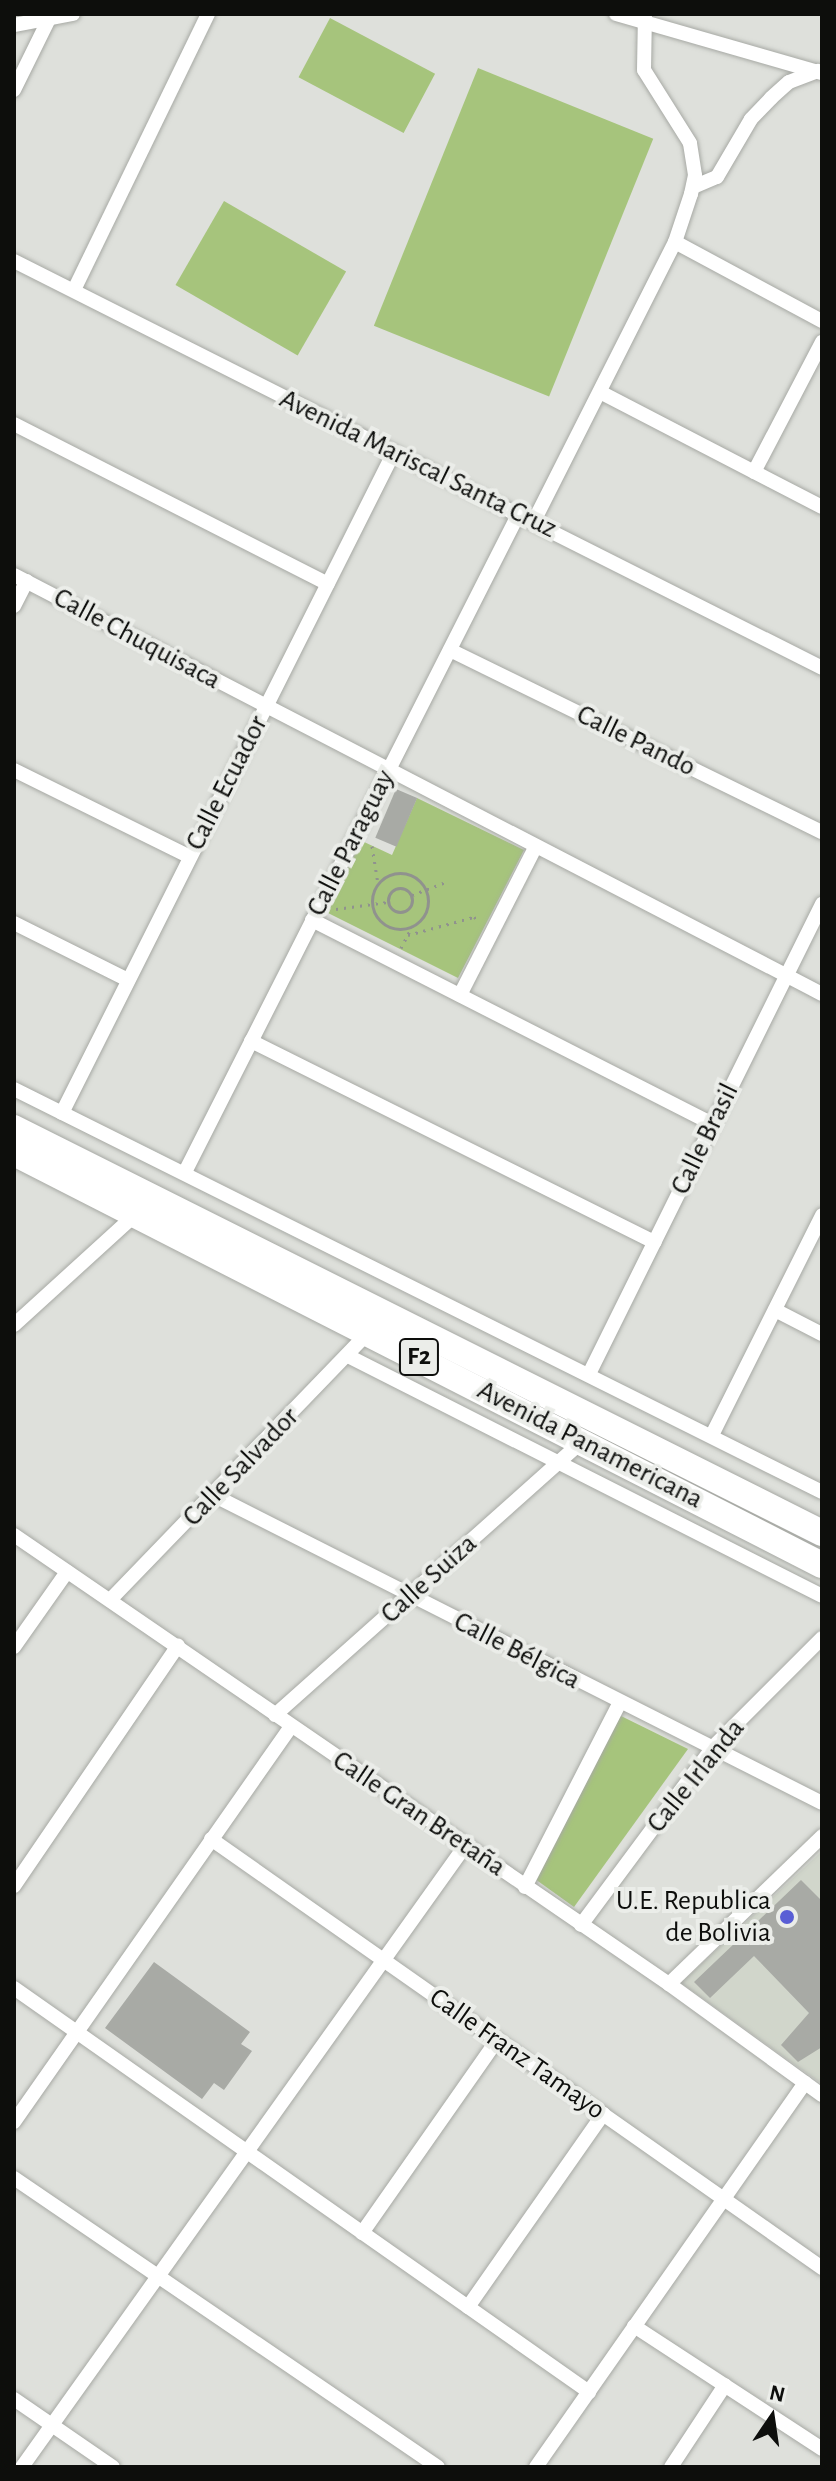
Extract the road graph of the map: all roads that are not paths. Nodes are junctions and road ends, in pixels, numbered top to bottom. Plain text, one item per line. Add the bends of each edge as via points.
1 (73, 14) edge
2 (208, 14) edge
3 (616, 14) edge
4 (644, 16) edge
5 (49, 19) junction
6 (14, 25) edge
7 (820, 71) edge
8 (14, 90) edge
9 (693, 187) junction
10 (675, 242) junction
11 (14, 261) edge
12 (74, 290) junction
13 (822, 321) edge
14 (822, 342) edge
15 (600, 392) junction
16 (14, 424) edge
17 (393, 454) junction
18 (754, 472) junction
19 (822, 507) edge
20 (518, 515) junction
21 (534, 521) junction
22 (21, 578) edge
23 (328, 584) junction
24 (14, 606) edge
25 (450, 650) junction
26 (822, 668) edge
27 (265, 707) junction
28 (14, 770) edge
29 (387, 772) junction
30 (822, 832) edge
31 (535, 848) junction
32 (190, 857) junction
33 (822, 904) edge
34 (318, 915) junction
35 (14, 923) edge
36 (786, 976) junction
37 (128, 980) junction
38 (822, 994) edge
39 (460, 995) junction
40 (251, 1041) junction
41 (14, 1089) edge
42 (62, 1113) junction
43 (712, 1124) junction
44 (14, 1128) edge
45 (14, 1153) edge
46 (185, 1172) junction
47 (142, 1204) junction
48 (822, 1215) edge
49 (655, 1242) junction
50 (775, 1310) junction
51 (14, 1325) edge
52 (370, 1331) junction
53 (822, 1334) edge
54 (348, 1356) junction
55 (589, 1374) junction
56 (712, 1435) junction
57 (582, 1441) junction
58 (558, 1462) junction
59 (822, 1492) edge
60 (213, 1495) junction
61 (822, 1533) edge
62 (14, 1535) edge
63 (822, 1565) edge
64 (67, 1572) junction
65 (822, 1596) edge
66 (410, 1597) junction
67 (110, 1600) junction
68 (822, 1638) edge
69 (178, 1646) junction
70 (14, 1647) edge
71 (620, 1702) junction
72 (275, 1715) junction
73 (291, 1727) junction
74 (713, 1747) junction
75 (822, 1803) edge
76 (822, 1836) edge
77 (211, 1839) junction
78 (465, 1846) junction
79 (14, 1886) edge
80 (525, 1887) junction
81 (581, 1925) junction
82 (383, 1960) junction
83 (669, 1984) junction
84 (14, 1988) edge
85 (78, 2033) junction
86 (497, 2040) junction
87 (805, 2083) junction
88 (822, 2095) edge
89 (603, 2114) junction
90 (14, 2122) edge
91 (248, 2153) junction
92 (14, 2178) edge
93 (722, 2198) junction
94 (362, 2233) junction
95 (822, 2268) edge
96 (160, 2276) junction
97 (468, 2307) junction
98 (634, 2326) junction
99 (725, 2385) junction
100 (589, 2392) junction
101 (14, 2399) edge
102 (51, 2424) junction
103 (822, 2449) edge
104 (22, 2467) edge
105 (113, 2467) edge
106 (438, 2467) edge
107 (536, 2467) edge
108 (671, 2467) edge

1 - 5 street
2 - 12 street
3 - 4 street
4 - 7 street
4 - 9 street via 644,70 690,143
5 - 6 street
5 - 8 street
7 - 9 street via 789,82 771,98 751,119 717,177
9 - 10 street
10 - 13 street
10 - 15 street
11 - 12 street, Avenida Mariscal Santa Cruz
12 - 17 street, Avenida Mariscal Santa Cruz
14 - 18 street
15 - 18 street
15 - 21 street
16 - 23 street
17 - 20 street, Avenida Mariscal Santa Cruz
17 - 23 street, Calle Ecuador
18 - 19 street
20 - 21 street, Avenida Mariscal Santa Cruz
20 - 25 street, Calle Paraguay
21 - 26 street, Avenida Mariscal Santa Cruz
22 - 24 street
22 - 27 street, Calle Chuquisaca
23 - 27 street, Calle Ecuador
25 - 29 street, Calle Paraguay
25 - 30 street, Calle Pando
27 - 29 street, Calle Chuquisaca
27 - 32 street, Calle Ecuador
28 - 32 street
29 - 31 street, Calle Chuquisaca
29 - 34 street, Calle Paraguay
31 - 36 street, Calle Chuquisaca
31 - 39 street
32 - 37 street, Calle Ecuador
33 - 36 street, Calle Brasil
34 - 39 street
34 - 40 street, Calle Paraguay
35 - 37 street
36 - 38 street, Calle Chuquisaca
36 - 43 street, Calle Brasil
37 - 42 street, Calle Ecuador
39 - 43 street
40 - 46 street, Calle Paraguay
40 - 49 street
41 - 42 street
42 - 46 street
43 - 49 street, Calle Brasil
44 - 47 highway, Avenida Panamericana / F2
45 - 47 highway, Avenida Panamericana / F2
46 - 55 street
47 - 51 street
47 - 52 highway, Avenida Panamericana / F2
47 - 61 highway, Avenida Panamericana / F2
48 - 50 street
49 - 55 street, Calle Brasil
50 - 53 street
50 - 56 street
52 - 54 street, Calle Salvador
52 - 57 highway, Avenida Panamericana / F2
54 - 58 street
54 - 60 street, Calle Salvador
55 - 56 street
56 - 59 street
57 - 58 street, Calle Suiza
57 - 63 highway, Avenida Panamericana / F2
58 - 65 street
58 - 66 street, Calle Suiza
60 - 66 street, Calle Bélgica
60 - 67 street, Calle Salvador
62 - 64 street, Calle Gran Bretaña
64 - 67 street, Calle Gran Bretaña
64 - 70 street
66 - 71 street, Calle Bélgica
66 - 72 street, Calle Suiza
67 - 69 street, Calle Gran Bretaña
68 - 74 street, Calle Irlanda
69 - 72 street, Calle Gran Bretaña
69 - 79 street
71 - 74 street, Calle Bélgica
71 - 80 street
72 - 73 street, Calle Gran Bretaña
73 - 77 street
73 - 78 street, Calle Gran Bretaña
74 - 75 street, Calle Bélgica
74 - 81 street, Calle Irlanda
76 - 83 street
77 - 82 street, Calle Franz Tamayo
77 - 85 street
78 - 80 street, Calle Gran Bretaña
78 - 82 street
80 - 81 street, Calle Gran Bretaña
81 - 83 street, Calle Gran Bretaña
82 - 86 street, Calle Franz Tamayo
82 - 91 street
83 - 87 street, Calle Gran Bretaña
84 - 85 street
85 - 90 street
85 - 91 street
86 - 89 street, Calle Franz Tamayo
86 - 94 street
87 - 88 street, Calle Gran Bretaña
87 - 93 street
89 - 93 street, Calle Franz Tamayo
89 - 97 street
91 - 94 street
91 - 96 street
92 - 96 street
93 - 95 street, Calle Franz Tamayo
93 - 98 street
94 - 97 street
96 - 102 street
96 - 106 street
97 - 100 street
98 - 99 street
98 - 100 street
99 - 103 street
99 - 108 street
100 - 107 street
101 - 102 street
102 - 104 street
102 - 105 street

